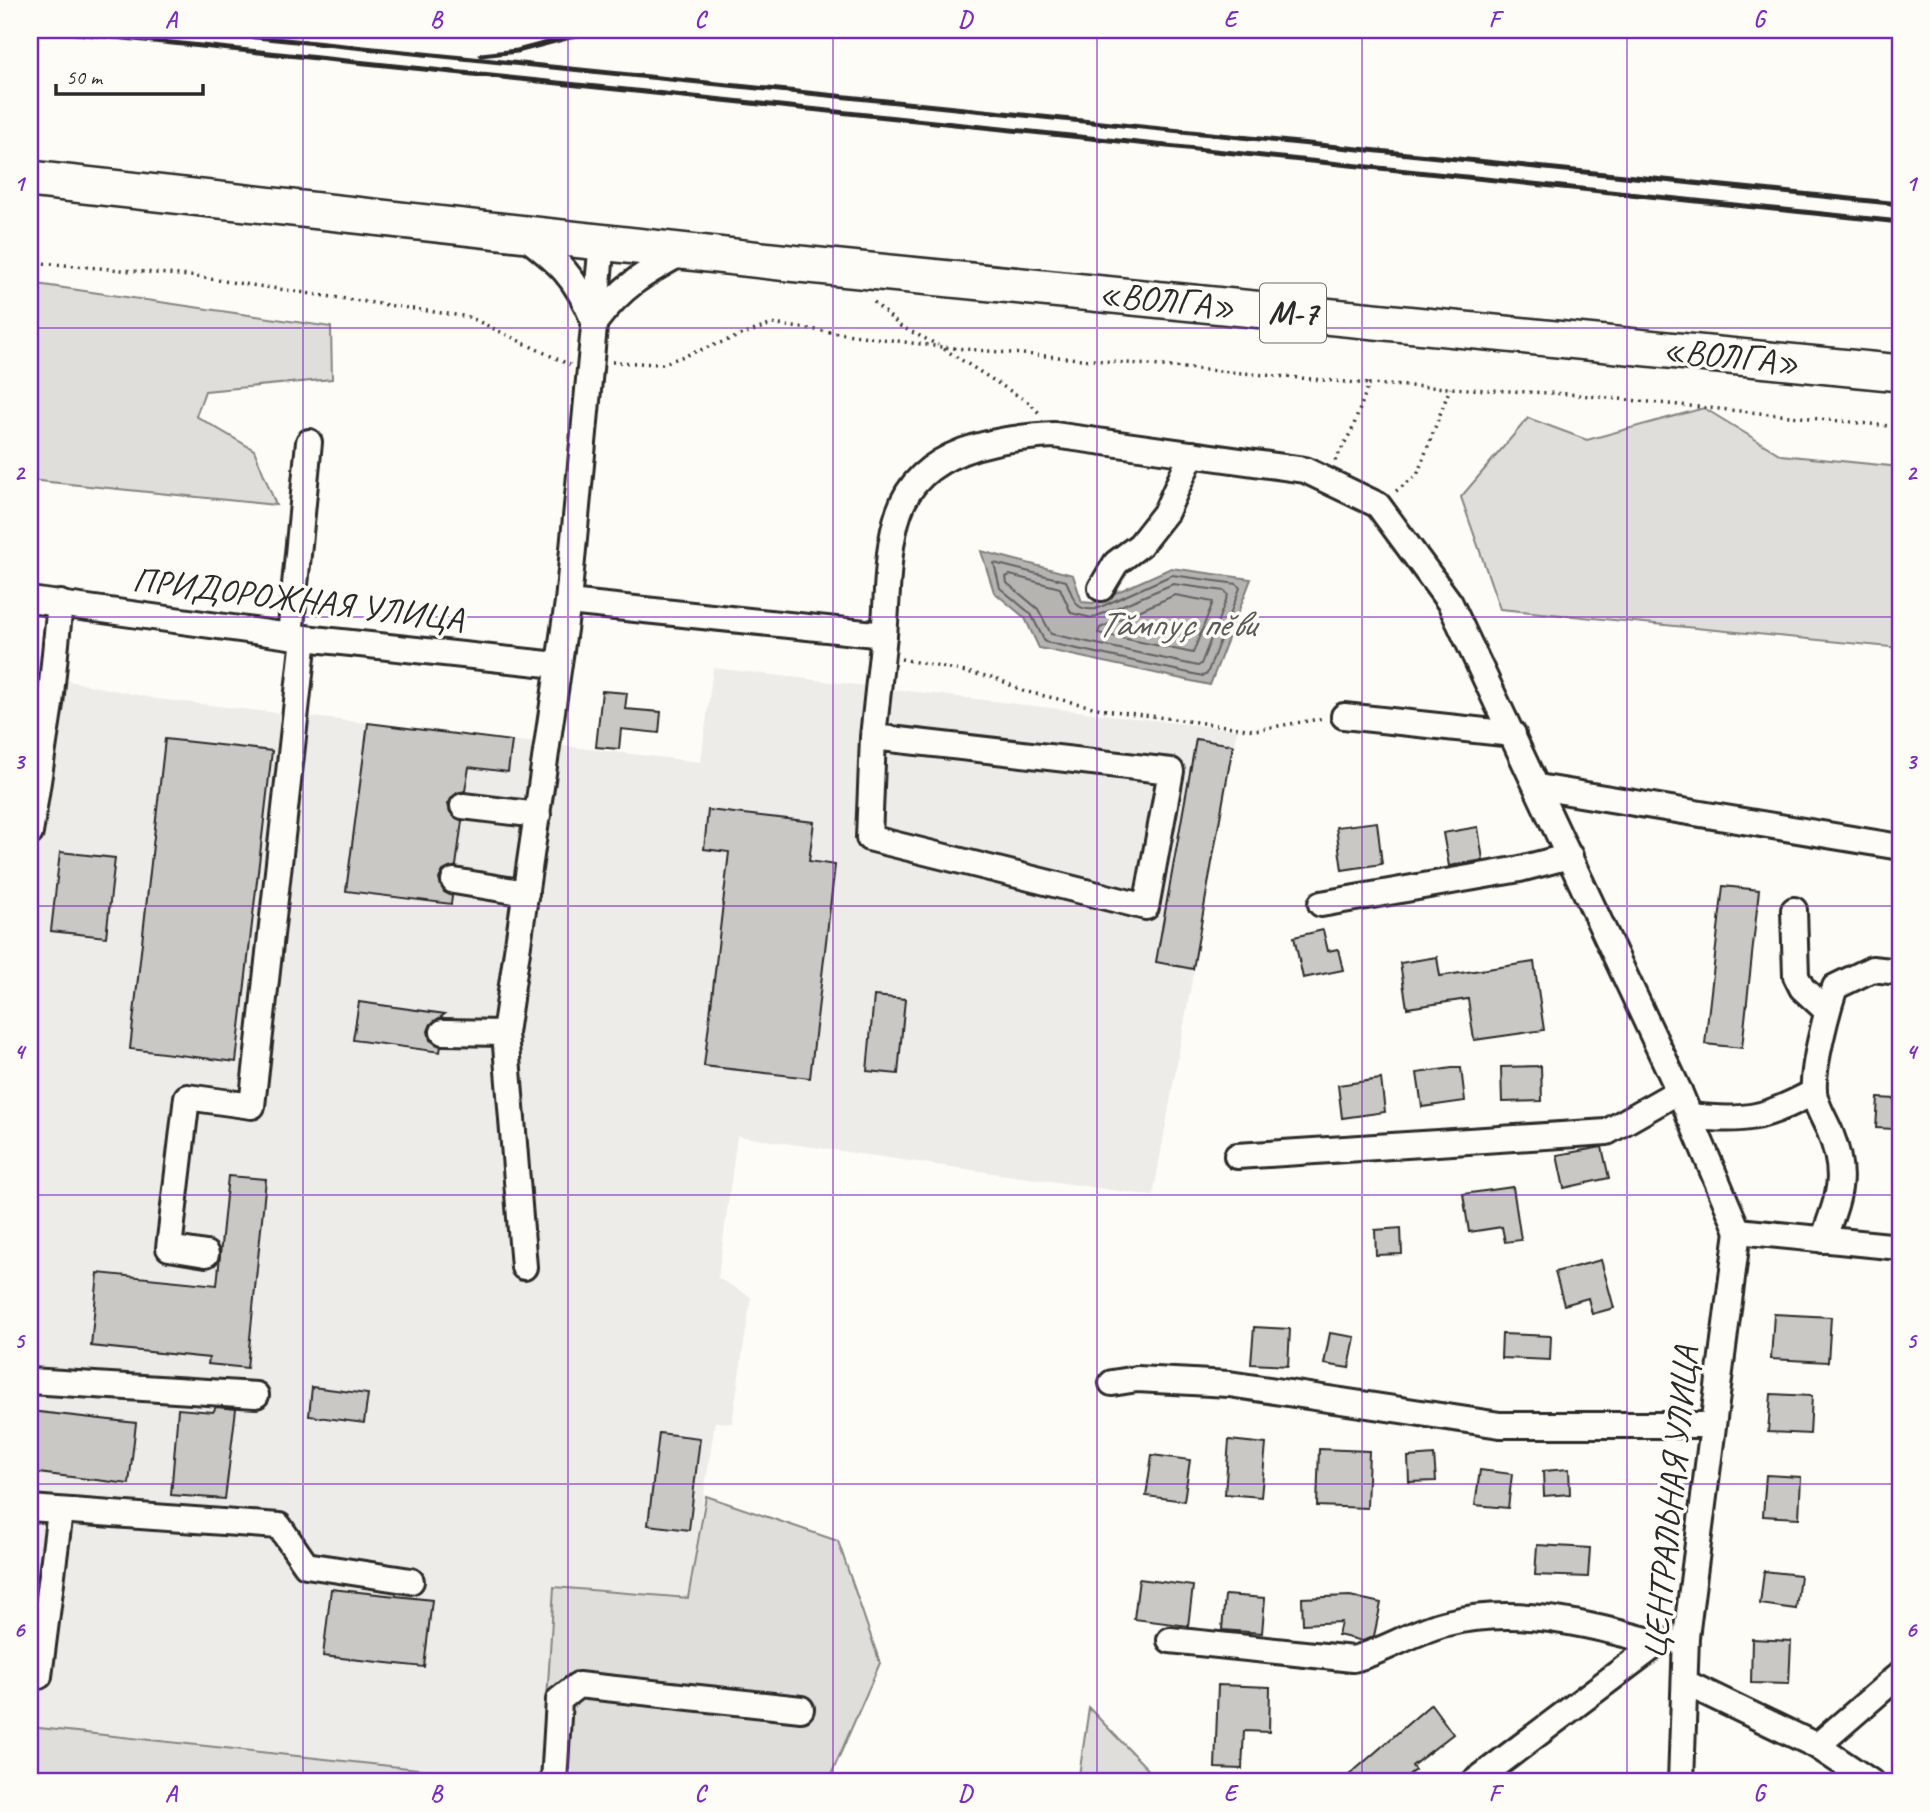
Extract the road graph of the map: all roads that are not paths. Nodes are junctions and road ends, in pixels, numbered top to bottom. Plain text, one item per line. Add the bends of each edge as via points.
1 (30, 179) edge
2 (522, 234) junction
3 (602, 242) junction
4 (685, 251) junction
5 (595, 323) junction
6 (1900, 373) edge
7 (309, 442) dead end
8 (1192, 454) junction
9 (1101, 588) dead end
10 (30, 600) edge
11 (568, 602) junction
12 (60, 603) junction
13 (297, 637) junction
14 (883, 645) junction
15 (557, 665) junction
16 (1343, 716) road end
17 (1513, 734) junction
18 (873, 737) junction
19 (1538, 788) junction
20 (463, 806) dead end
21 (538, 815) junction
22 (30, 833) edge
23 (1900, 847) edge
24 (1570, 856) junction
25 (454, 881) dead end
26 (526, 893) junction
27 (1321, 904) dead end
28 (1794, 910) dead end
29 (1900, 972) edge
30 (1827, 1011) junction
31 (443, 1032) dead end
32 (505, 1033) junction
33 (1679, 1091) junction
34 (1814, 1092) junction
35 (1689, 1116) junction
36 (1237, 1156) dead end
37 (1738, 1231) junction
38 (1823, 1240) junction
39 (1900, 1247) edge
40 (206, 1254) dead end
41 (524, 1268) dead end
42 (30, 1381) edge
43 (1112, 1383) dead end
44 (256, 1395) dead end
45 (1712, 1425) junction
46 (30, 1508) edge
47 (60, 1512) junction
48 (411, 1581) dead end
49 (1686, 1637) junction
50 (1170, 1640) dead end
51 (1658, 1643) junction
52 (1900, 1674) edge
53 (39, 1676) dead end
54 (1686, 1683) junction
55 (801, 1709) dead end
56 (1817, 1746) junction
57 (554, 1782) edge
58 (1474, 1782) edge
59 (1681, 1782) edge
60 (1871, 1782) edge

1 - 2 highway, «ВОЛГА»
2 - 3 highway, «ВОЛГА»
2 - 5 street via 554,258 580,287
3 - 4 highway, «ВОЛГА»
3 - 5 street
4 - 5 street via 615,295
4 - 6 highway, «ВОЛГА» / М-7
5 - 11 street
7 - 13 street
8 - 9 street via 1166,512 1140,545 1116,563
8 - 14 street via 1054,435 977,445 948,458 921,478 900,509 892,541
8 - 17 street via 1305,470 1378,505 1450,603
10 - 12 street, ПРИДОРОЖНАЯ УЛИЦА
11 - 14 street
11 - 15 street
12 - 13 street, ПРИДОРОЖНАЯ УЛИЦА
12 - 22 street
13 - 15 street, ПРИДОРОЖНАЯ УЛИЦА
13 - 40 street via 252,1106 187,1097 169,1248
14 - 18 street
15 - 21 street
16 - 17 street
17 - 19 street
18 - 18 street via 869,838 1146,907 1171,771
19 - 23 street
19 - 24 street
20 - 21 street
21 - 26 street
24 - 27 street
24 - 33 street
25 - 26 street
26 - 32 street
28 - 30 street via 1796,976
29 - 30 street via 1872,969 1849,978 1835,987
30 - 34 street
31 - 32 street
32 - 41 street
33 - 35 street
33 - 36 street via 1607,1132
34 - 35 street via 1768,1116 1733,1120
34 - 38 street via 1842,1172
35 - 37 street
37 - 38 street
37 - 45 street, ЦЕНТРАЛЬНАЯ УЛИЦА
38 - 39 street
42 - 44 street
43 - 45 street via 1137,1379 1229,1384 1500,1425
45 - 49 street, ЦЕНТРАЛЬНАЯ УЛИЦА
46 - 47 street
47 - 48 street via 279,1526 306,1565
47 - 53 street
49 - 51 street
49 - 54 street, ЦЕНТРАЛЬНАЯ УЛИЦА
50 - 51 street via 1353,1659 1380,1653 1429,1628 1503,1615 1574,1621
51 - 58 street
52 - 56 street
54 - 56 street
54 - 59 street, ЦЕНТРАЛЬНАЯ УЛИЦА
55 - 57 street via 578,1685 559,1700
56 - 60 street

